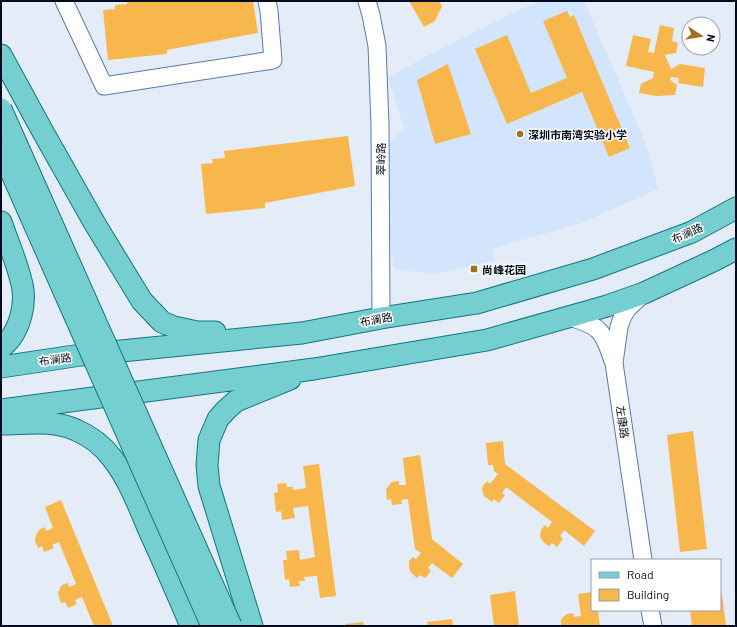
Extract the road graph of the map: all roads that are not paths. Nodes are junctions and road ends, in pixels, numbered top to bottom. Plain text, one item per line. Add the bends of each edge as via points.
1 (64, 1) edge
2 (267, 1) edge
3 (367, 1) edge
4 (1, 55) edge
5 (1, 109) edge
6 (1, 149) edge
7 (736, 208) edge
8 (1, 222) edge
9 (736, 249) edge
10 (644, 292) junction
11 (569, 317) junction
12 (381, 318) junction
13 (302, 333) junction
14 (1, 348) edge
15 (614, 363) junction
16 (1, 367) edge
17 (314, 368) junction
18 (1, 410) edge
19 (1, 424) edge
20 (643, 559) edge
21 (650, 611) edge
22 (191, 626) edge
23 (212, 626) edge
24 (231, 626) edge
25 (252, 626) edge
26 (653, 626) edge

1 - 2 street via 104,86 273,60
3 - 12 street, 翠岭路 via 378,46
4 - 13 main road via 99,230 142,301 162,322 197,332
5 - 24 main road, bridge
6 - 23 main road, bridge
7 - 12 main road, 布澜路 via 692,232 593,270 477,303
8 - 14 main road via 20,275 23,291 18,324 10,339
9 - 10 main road
10 - 11 main road
10 - 15 street, 左康路 via 627,309 618,327
11 - 15 street via 587,322 600,331 607,341
11 - 17 main road via 486,340
12 - 13 main road, 布澜路
13 - 16 main road, 布澜路 via 81,355
15 - 20 street, 左康路
17 - 18 main road
17 - 25 main road via 236,402 218,419 209,440 207,466 210,486
19 - 22 main road via 59,424 95,440 112,457 139,506
21 - 26 street

